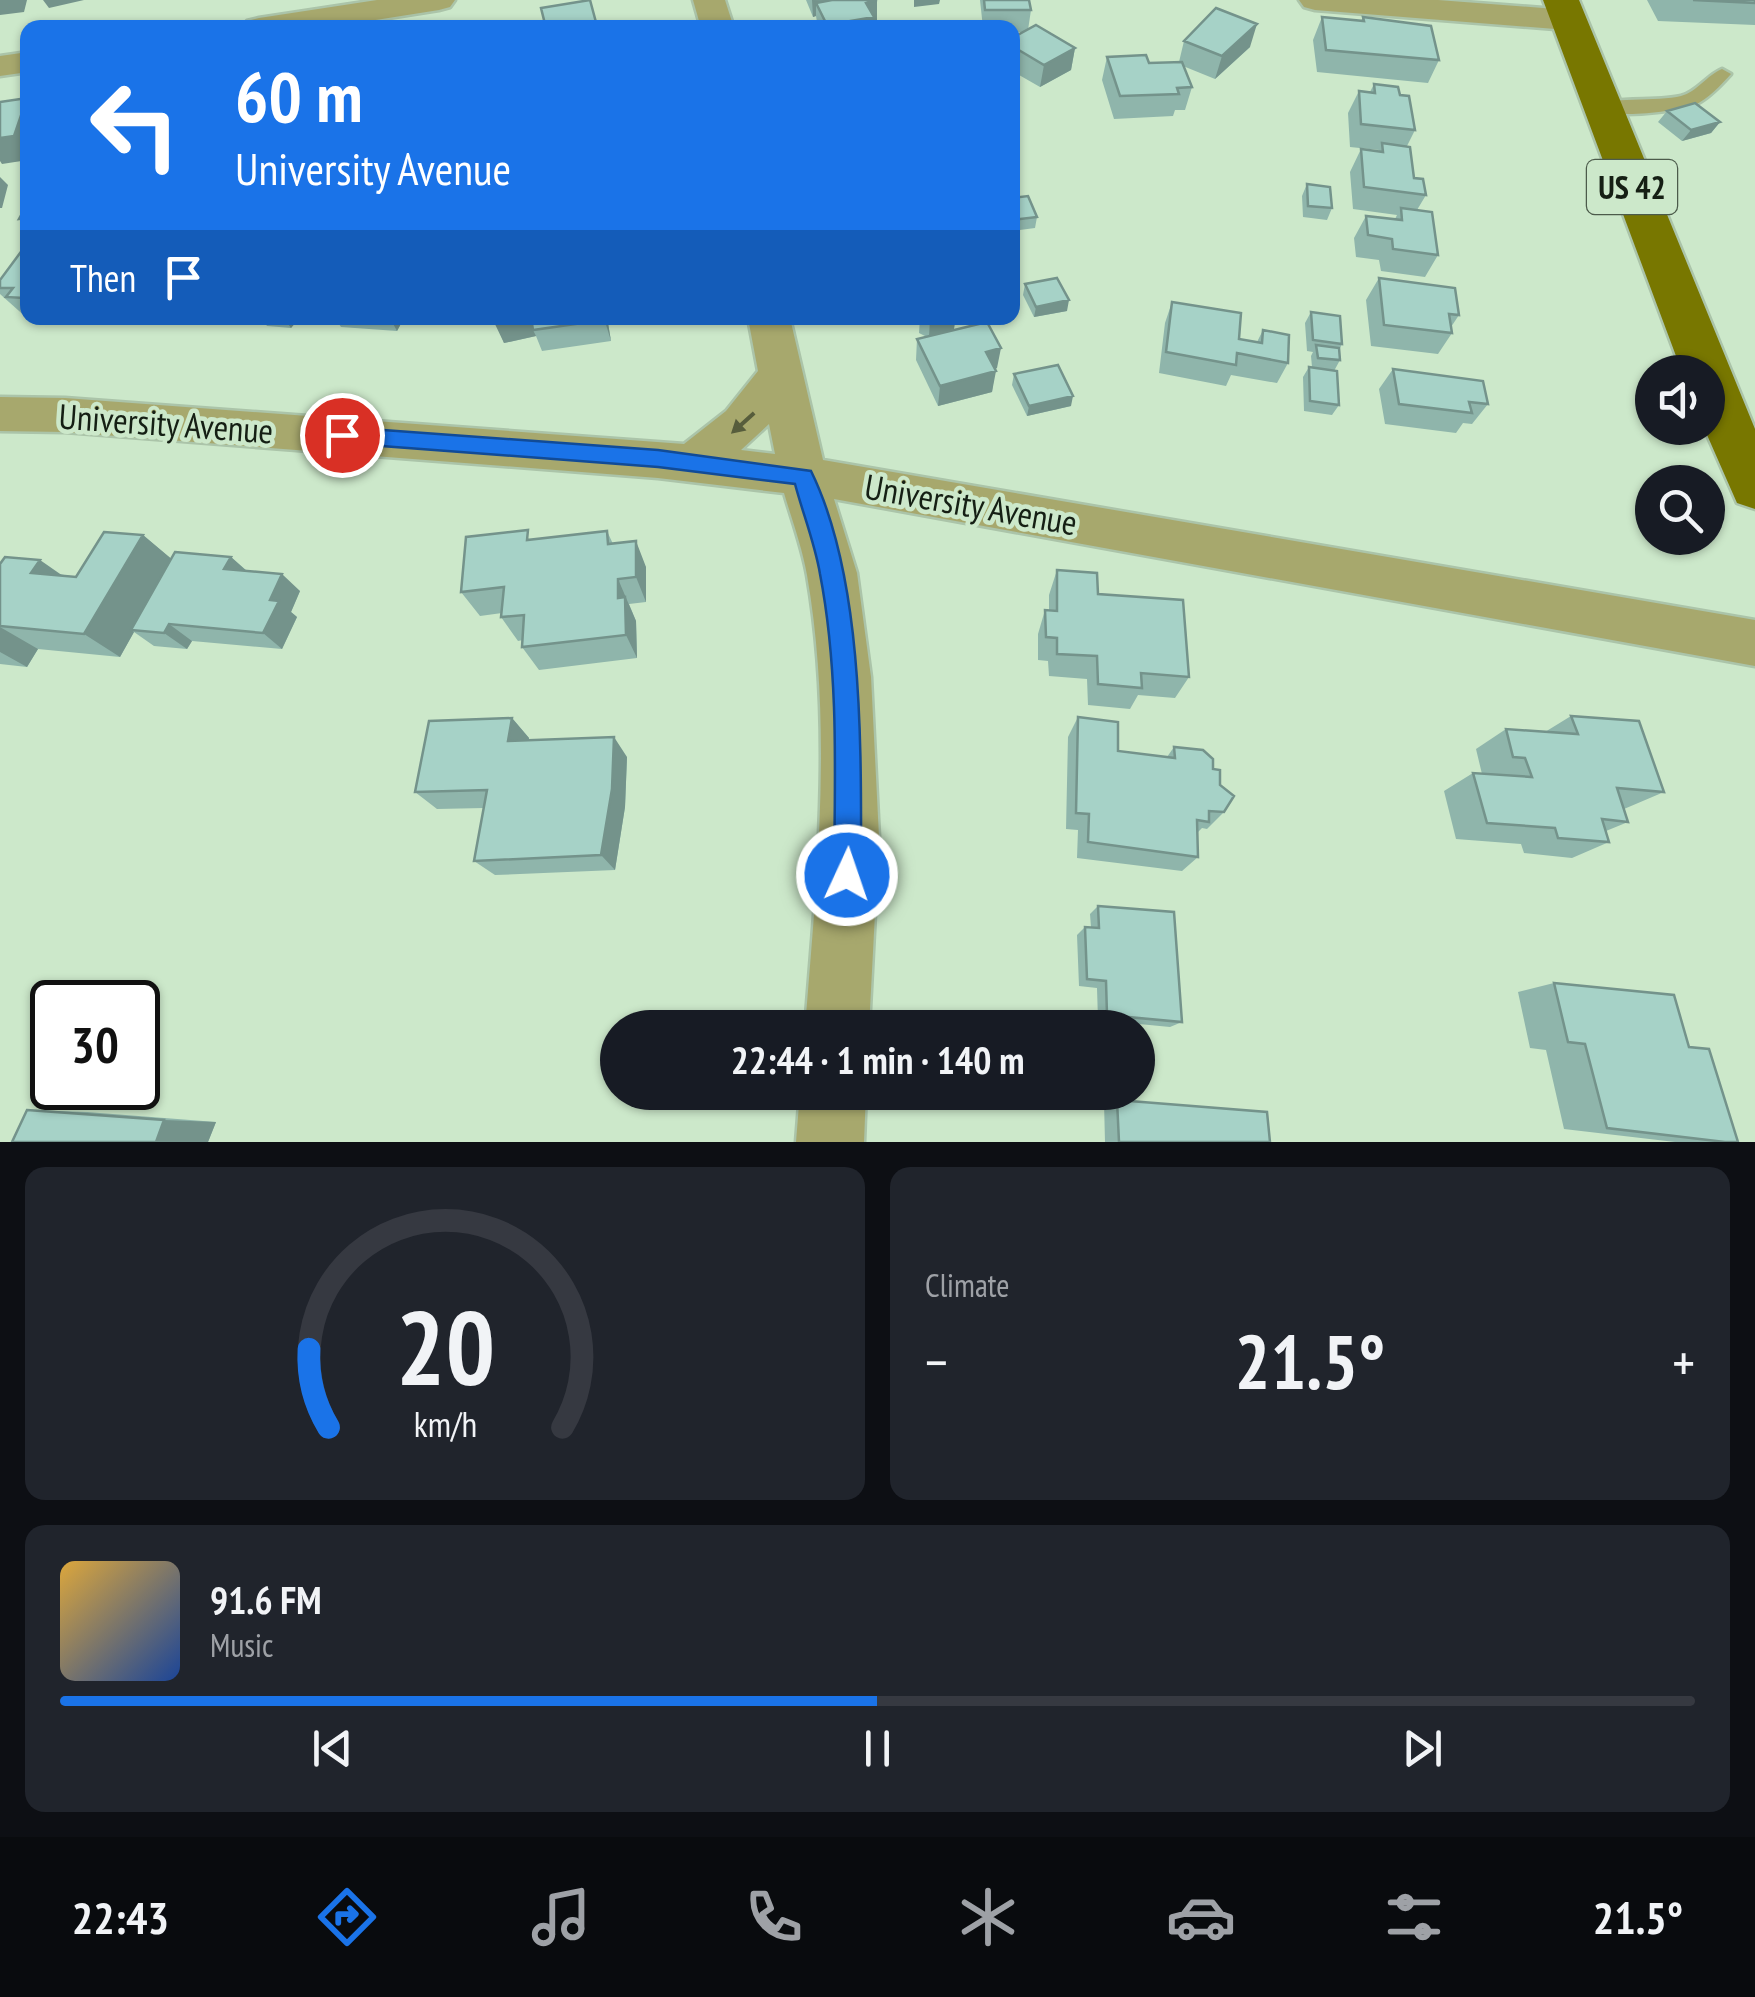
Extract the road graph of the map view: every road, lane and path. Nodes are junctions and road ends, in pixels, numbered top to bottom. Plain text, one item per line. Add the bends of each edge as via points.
1 (439, 0) edge
2 (1315, 0) edge
3 (1378, 3) edge
4 (1565, 10) edge
5 (310, 20) edge
6 (1722, 74) dead end
7 (1600, 107) junction
8 (771, 325) edge
9 (1698, 355) edge
10 (781, 371) junction
11 (0, 414) edge
12 (1725, 419) edge
13 (691, 463) junction
14 (803, 477) junction
15 (1755, 488) edge
16 (1755, 643) edge
17 (839, 1010) edge
18 (832, 1110) edge
19 (830, 1142) edge

1 - 5 street
2 - 3 street
3 - 4 street
4 - 7 main road, US 42
6 - 7 lane via 1692,100
7 - 9 main road, US 42
8 - 10 street
10 -> 13 street via 746,423
10 - 14 street
11 - 13 street, University Avenue
12 - 15 main road, US 42
13 - 14 street, University Avenue
14 - 16 street, University Avenue
14 - 17 street via 832,573 848,729 850,837
18 - 19 street

